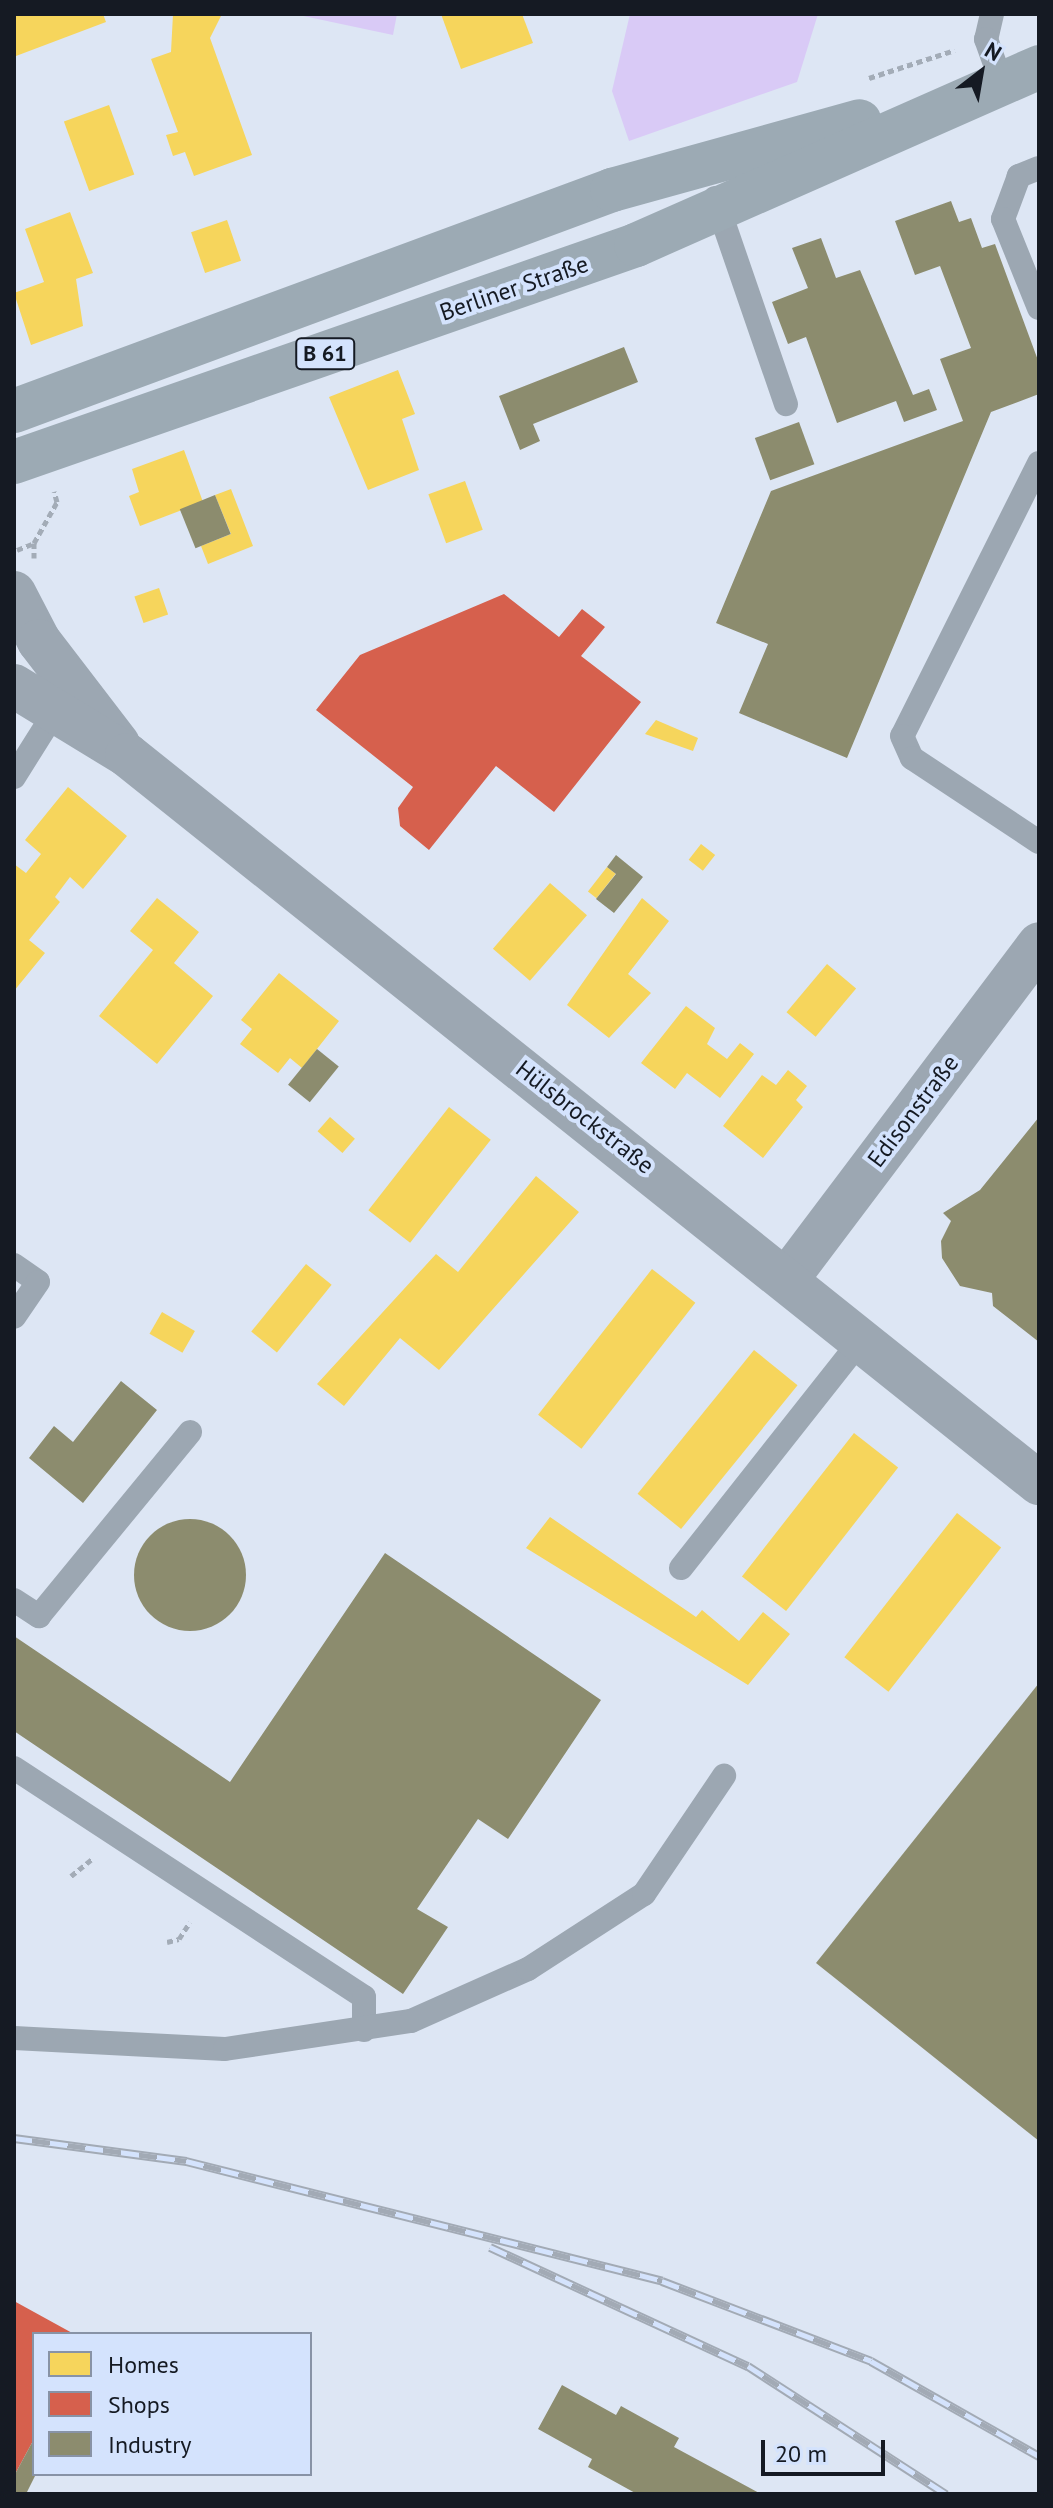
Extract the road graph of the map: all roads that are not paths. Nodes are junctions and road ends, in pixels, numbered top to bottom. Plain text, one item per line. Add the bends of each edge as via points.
1 (992, 14) edge
2 (1020, 74) edge
3 (702, 166) junction
4 (1039, 168) edge
5 (719, 209) junction
6 (1039, 308) edge
7 (786, 404) dead end
8 (14, 411) edge
9 (14, 462) edge
10 (1039, 463) edge
11 (14, 593) edge
12 (14, 686) edge
13 (62, 700) junction
14 (14, 777) edge
15 (1039, 842) edge
16 (1039, 944) edge
17 (14, 1265) edge
18 (787, 1279) junction
19 (14, 1317) edge
20 (862, 1339) junction
21 (190, 1432) dead end
22 (1039, 1483) edge
23 (681, 1568) dead end
24 (14, 1600) edge
25 (14, 1768) edge
26 (724, 1776) dead end
27 (364, 2030) junction
28 (14, 2038) edge

1 - 2 lane via 986,39
2 - 3 main road, B 61
2 - 5 main road, Berliner Straße / B 61
3 - 5 lane
3 - 8 main road, B 61 via 612,190
4 - 6 lane via 1019,176 1003,219
5 - 7 lane
5 - 9 main road, Berliner Straße / B 61
10 - 15 lane via 902,736 912,758
11 - 13 street, Hülsbrockstraße
12 - 13 street, Hülsbrockstraße
13 - 14 lane
13 - 18 street, Hülsbrockstraße
16 - 18 street, Edisonstraße
17 - 19 lane via 38,1282
18 - 20 street, Hülsbrockstraße
20 - 22 street, Hülsbrockstraße
20 - 23 lane
21 - 24 lane via 39,1616
25 - 27 lane via 364,1997
26 - 27 lane via 644,1894 528,1969 411,2021
27 - 28 lane via 225,2049

